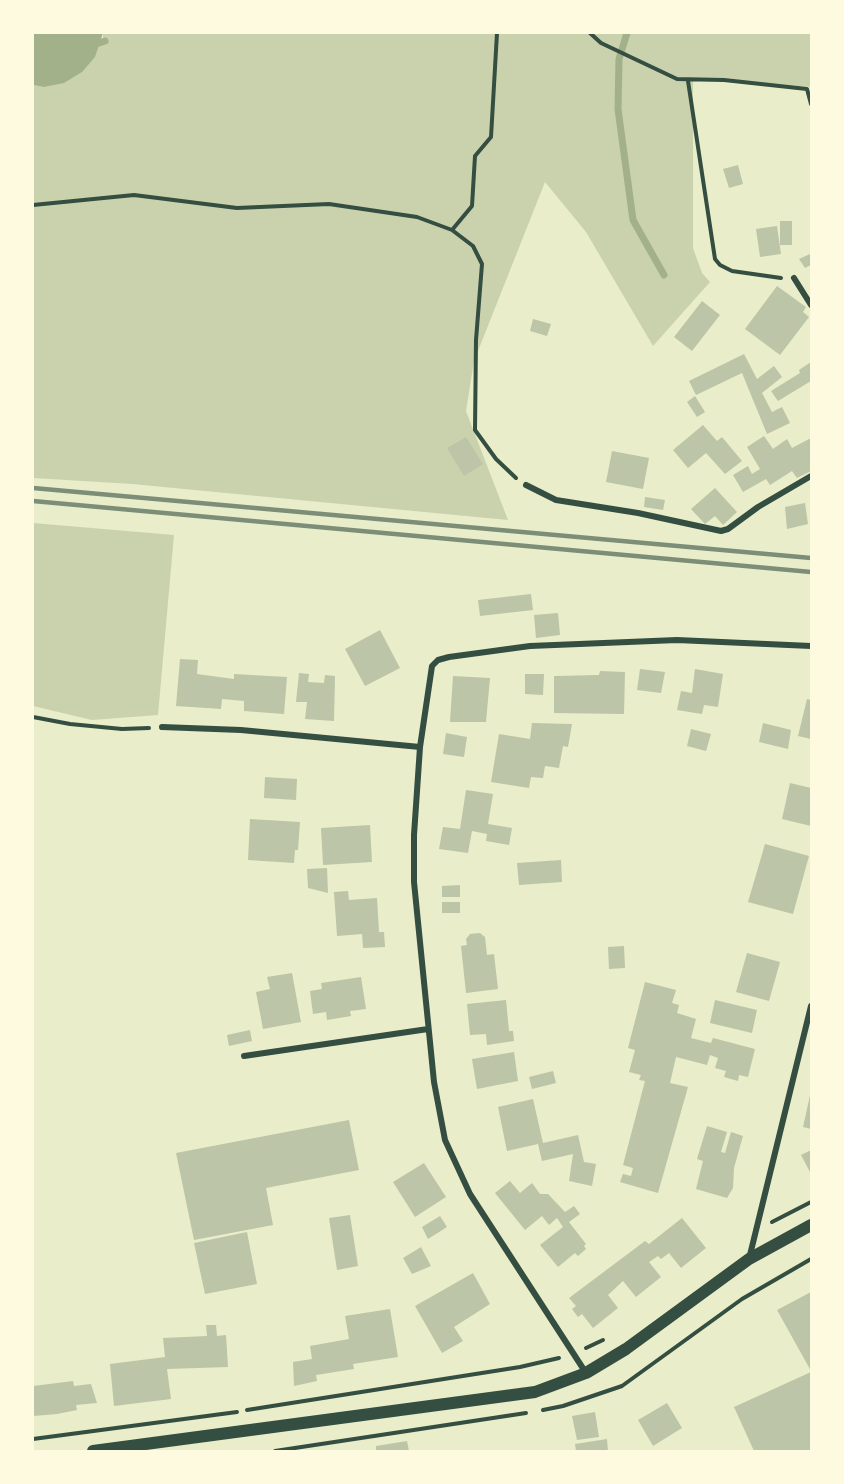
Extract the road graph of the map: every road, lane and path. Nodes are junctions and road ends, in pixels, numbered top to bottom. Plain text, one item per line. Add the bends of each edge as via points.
1 (496, 33) edge
2 (590, 33) edge
3 (688, 81) junction
4 (811, 104) edge
5 (33, 205) edge
6 (452, 230) junction
7 (794, 278) joint
8 (811, 305) edge
9 (811, 477) edge
10 (526, 485) joint
11 (811, 646) edge
12 (33, 717) edge
13 (162, 727) joint
14 (420, 747) junction
15 (811, 1006) edge
16 (428, 1029) junction
17 (244, 1056) dead end
18 (811, 1226) edge
19 (749, 1259) junction
20 (604, 1339) dead end
21 (574, 1354) junction
22 (586, 1373) junction
23 (33, 1439) edge
24 (93, 1451) edge

1 - 6 path via 491,137 475,156 472,206
2 - 3 path via 614,50 668,76
3 - 4 path via 724,80 807,89
3 - 7 path via 715,259 732,271
5 - 6 path via 134,195 237,208 329,204 417,217
6 - 10 path via 474,246 482,264 475,430 496,459
7 - 8 street
9 - 10 street via 721,531 556,500
11 - 14 street via 677,639 530,646 449,657 432,666
12 - 13 path via 122,729
13 - 14 street via 241,730
14 - 16 street via 414,882
15 - 19 street
16 - 17 street
16 - 21 street via 445,1140 470,1194
18 - 19 main road
19 - 22 main road via 626,1349
20 - 21 path
21 - 22 street
21 - 23 path via 520,1367 243,1411
22 - 24 main road via 535,1392

